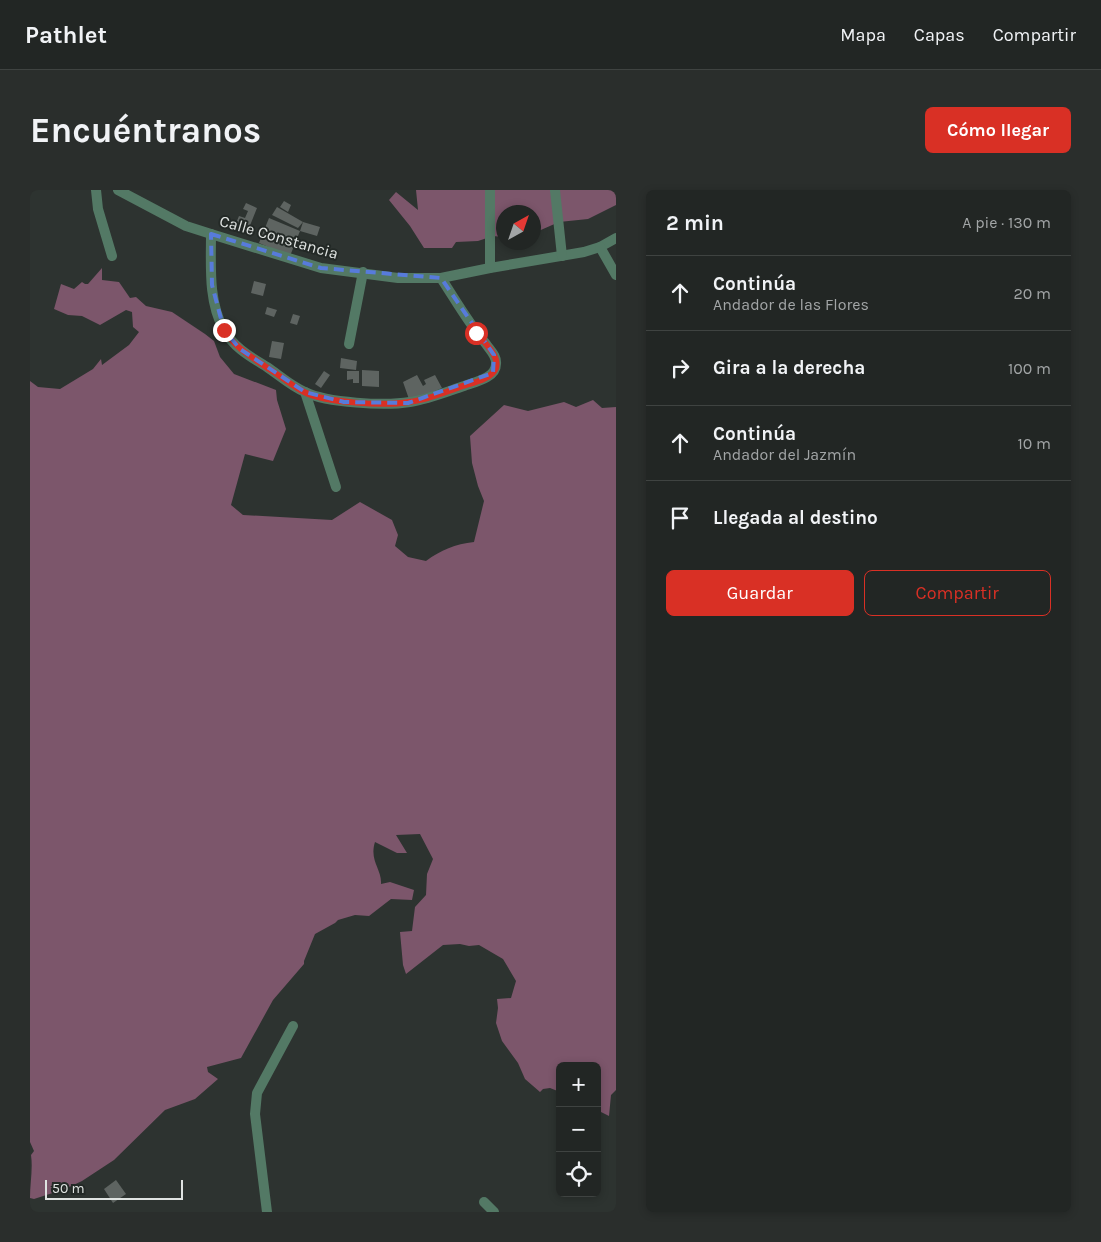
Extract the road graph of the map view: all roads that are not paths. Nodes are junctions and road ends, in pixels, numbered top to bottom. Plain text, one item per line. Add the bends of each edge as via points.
1 (96, 190) edge
2 (118, 190) edge
3 (490, 190) edge
4 (555, 190) edge
5 (210, 234) junction
6 (616, 238) edge
7 (600, 247) junction
8 (112, 256) dead end
9 (562, 256) junction
10 (490, 268) junction
11 (363, 272) junction
12 (616, 275) edge
13 (441, 278) junction
14 (349, 344) dead end
15 (305, 392) junction
16 (336, 486) dead end
17 (293, 1026) dead end
18 (484, 1202) dead end
19 (267, 1212) edge
20 (494, 1212) edge

1 - 8 street via 98,210
2 - 5 street, Calle Constancia via 186,226
3 - 10 street
4 - 9 street
5 - 11 street, Calle Constancia via 321,268
5 - 15 street via 212,285 219,320 230,340
6 - 7 street, Calle Constancia
7 - 9 street, Calle Constancia
7 - 12 street
9 - 10 street, Calle Constancia
10 - 13 street, Calle Constancia
11 - 13 street, Calle Constancia via 398,278
11 - 14 street
13 - 15 street via 497,361 489,376 428,399 408,403 344,402
15 - 16 street
17 - 19 street via 257,1093 255,1104
18 - 20 street

